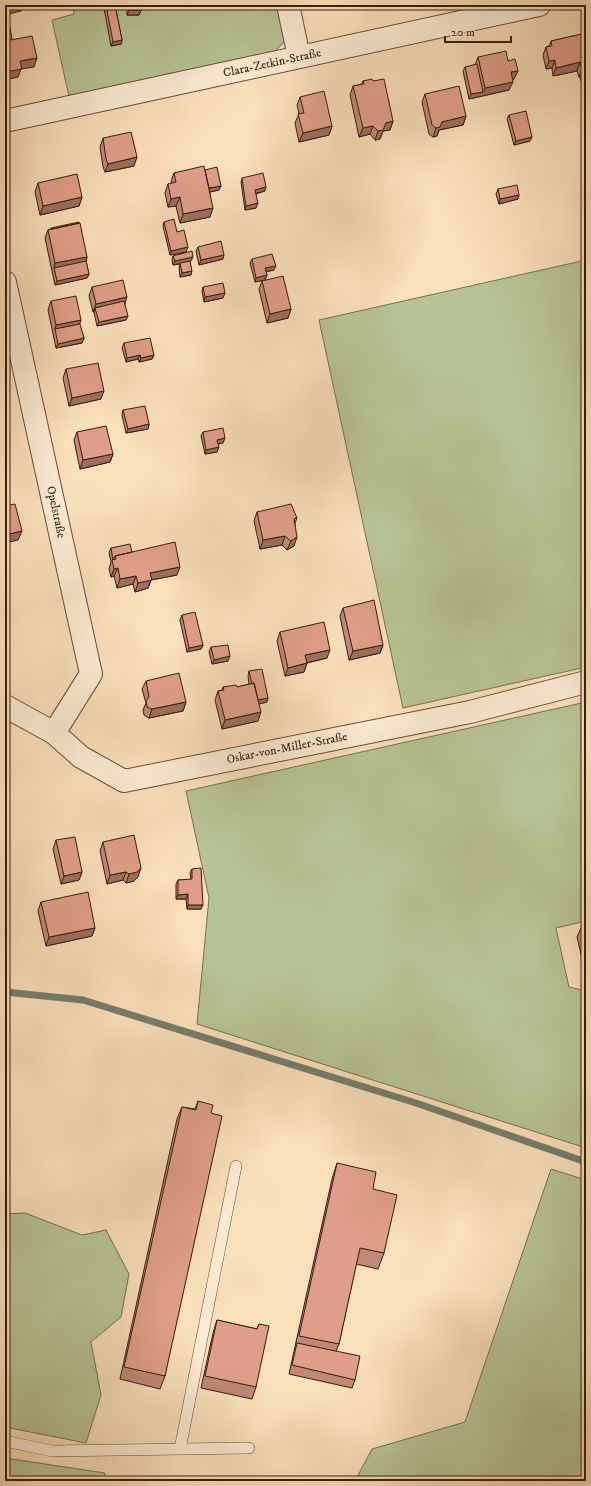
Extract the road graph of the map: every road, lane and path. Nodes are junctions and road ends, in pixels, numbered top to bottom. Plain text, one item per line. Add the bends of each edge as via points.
1 (288, 5) edge
2 (539, 5) edge
3 (300, 57) junction
4 (5, 121) edge
5 (5, 282) edge
6 (586, 682) edge
7 (5, 706) edge
8 (54, 732) junction
9 (236, 1166) dead end
10 (5, 1441) edge
11 (249, 1448) dead end
12 (180, 1449) junction

1 - 3 street
2 - 3 street, Clara-Zetkin-Straße
3 - 4 street, Clara-Zetkin-Straße
5 - 8 street, Opelstraße via 91,674
6 - 8 street, Oskar-von-Miller-Straße via 470,712 124,780 81,757
7 - 8 street, Oskar-von-Miller-Straße
9 - 12 lane
10 - 12 lane via 52,1451
11 - 12 lane

